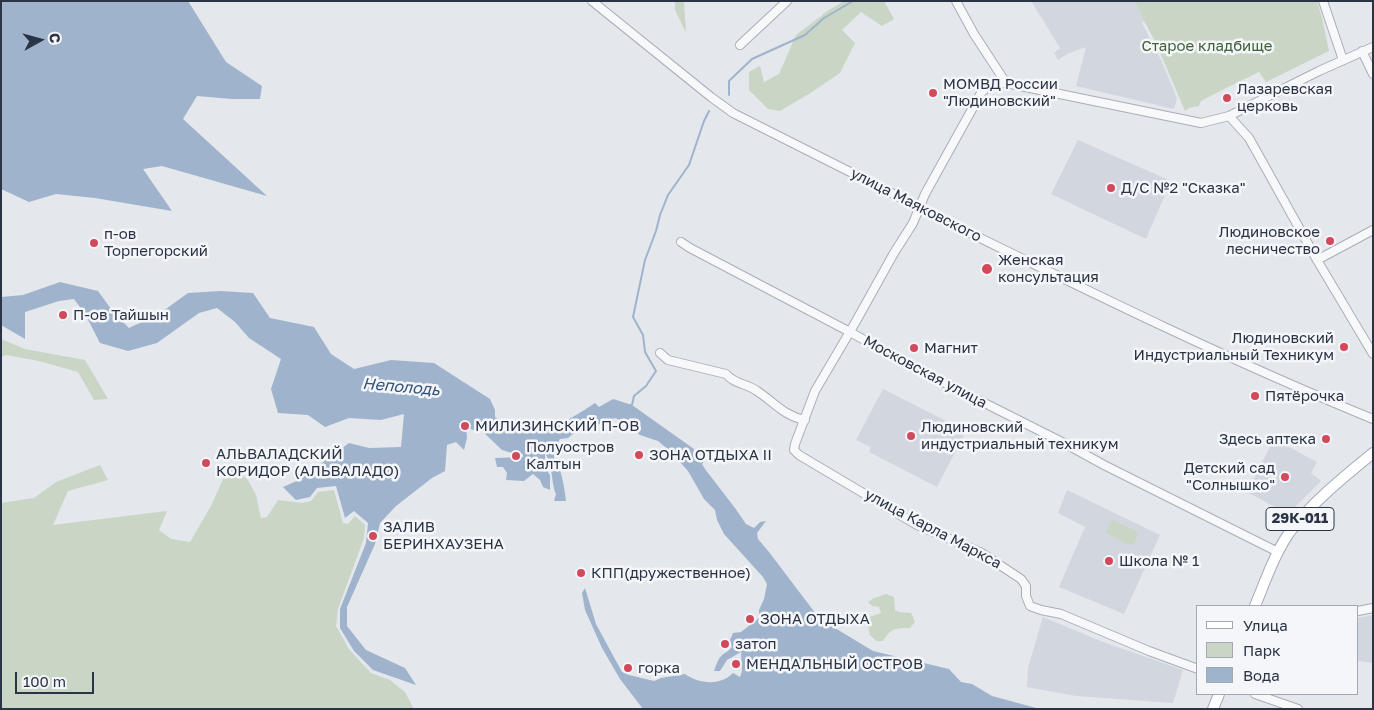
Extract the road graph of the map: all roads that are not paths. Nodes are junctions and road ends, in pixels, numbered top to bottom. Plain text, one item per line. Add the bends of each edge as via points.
1 (592, 1) edge
2 (787, 1) edge
3 (956, 1) edge
4 (1323, 1) edge
5 (740, 45) dead end
6 (1373, 47) edge
7 (1362, 51) junction
8 (1343, 60) junction
9 (1373, 74) edge
10 (1006, 82) junction
11 (1229, 116) junction
12 (918, 208) junction
13 (1373, 230) edge
14 (681, 242) dead end
15 (1316, 260) junction
16 (850, 332) junction
17 (660, 353) dead end
18 (1373, 354) edge
19 (1373, 418) edge
20 (805, 420) junction
21 (1373, 453) edge
22 (1278, 552) junction
23 (1254, 605) edge
24 (1373, 608) edge
25 (1359, 611) edge
26 (1196, 668) edge
27 (1218, 695) edge
28 (1258, 695) edge
29 (1213, 709) edge
30 (1298, 709) edge

1 - 12 street, улица Маяковского via 733,113
2 - 5 street
3 - 10 street
4 - 8 street
6 - 7 street
7 - 8 street
7 - 9 street
8 - 11 street
10 - 11 street via 1201,123
10 - 12 street via 992,84 981,93
11 - 15 street via 1249,138
12 - 16 street via 913,223
12 - 19 street, улица Маяковского via 1209,348
13 - 15 street
14 - 16 street, Московская улица
15 - 18 street
16 - 20 street via 815,392
16 - 22 street, Московская улица via 1104,466
17 - 20 street via 668,360 726,374 756,390 794,418
20 - 26 street, улица Карла Маркса via 794,444 799,455 917,525 988,557 1021,579 1026,586 1030,606 1061,614
21 - 22 main road, 29К-011 via 1300,519
22 - 23 main road, 29К-011
24 - 25 street
27 - 29 main road
28 - 30 street

